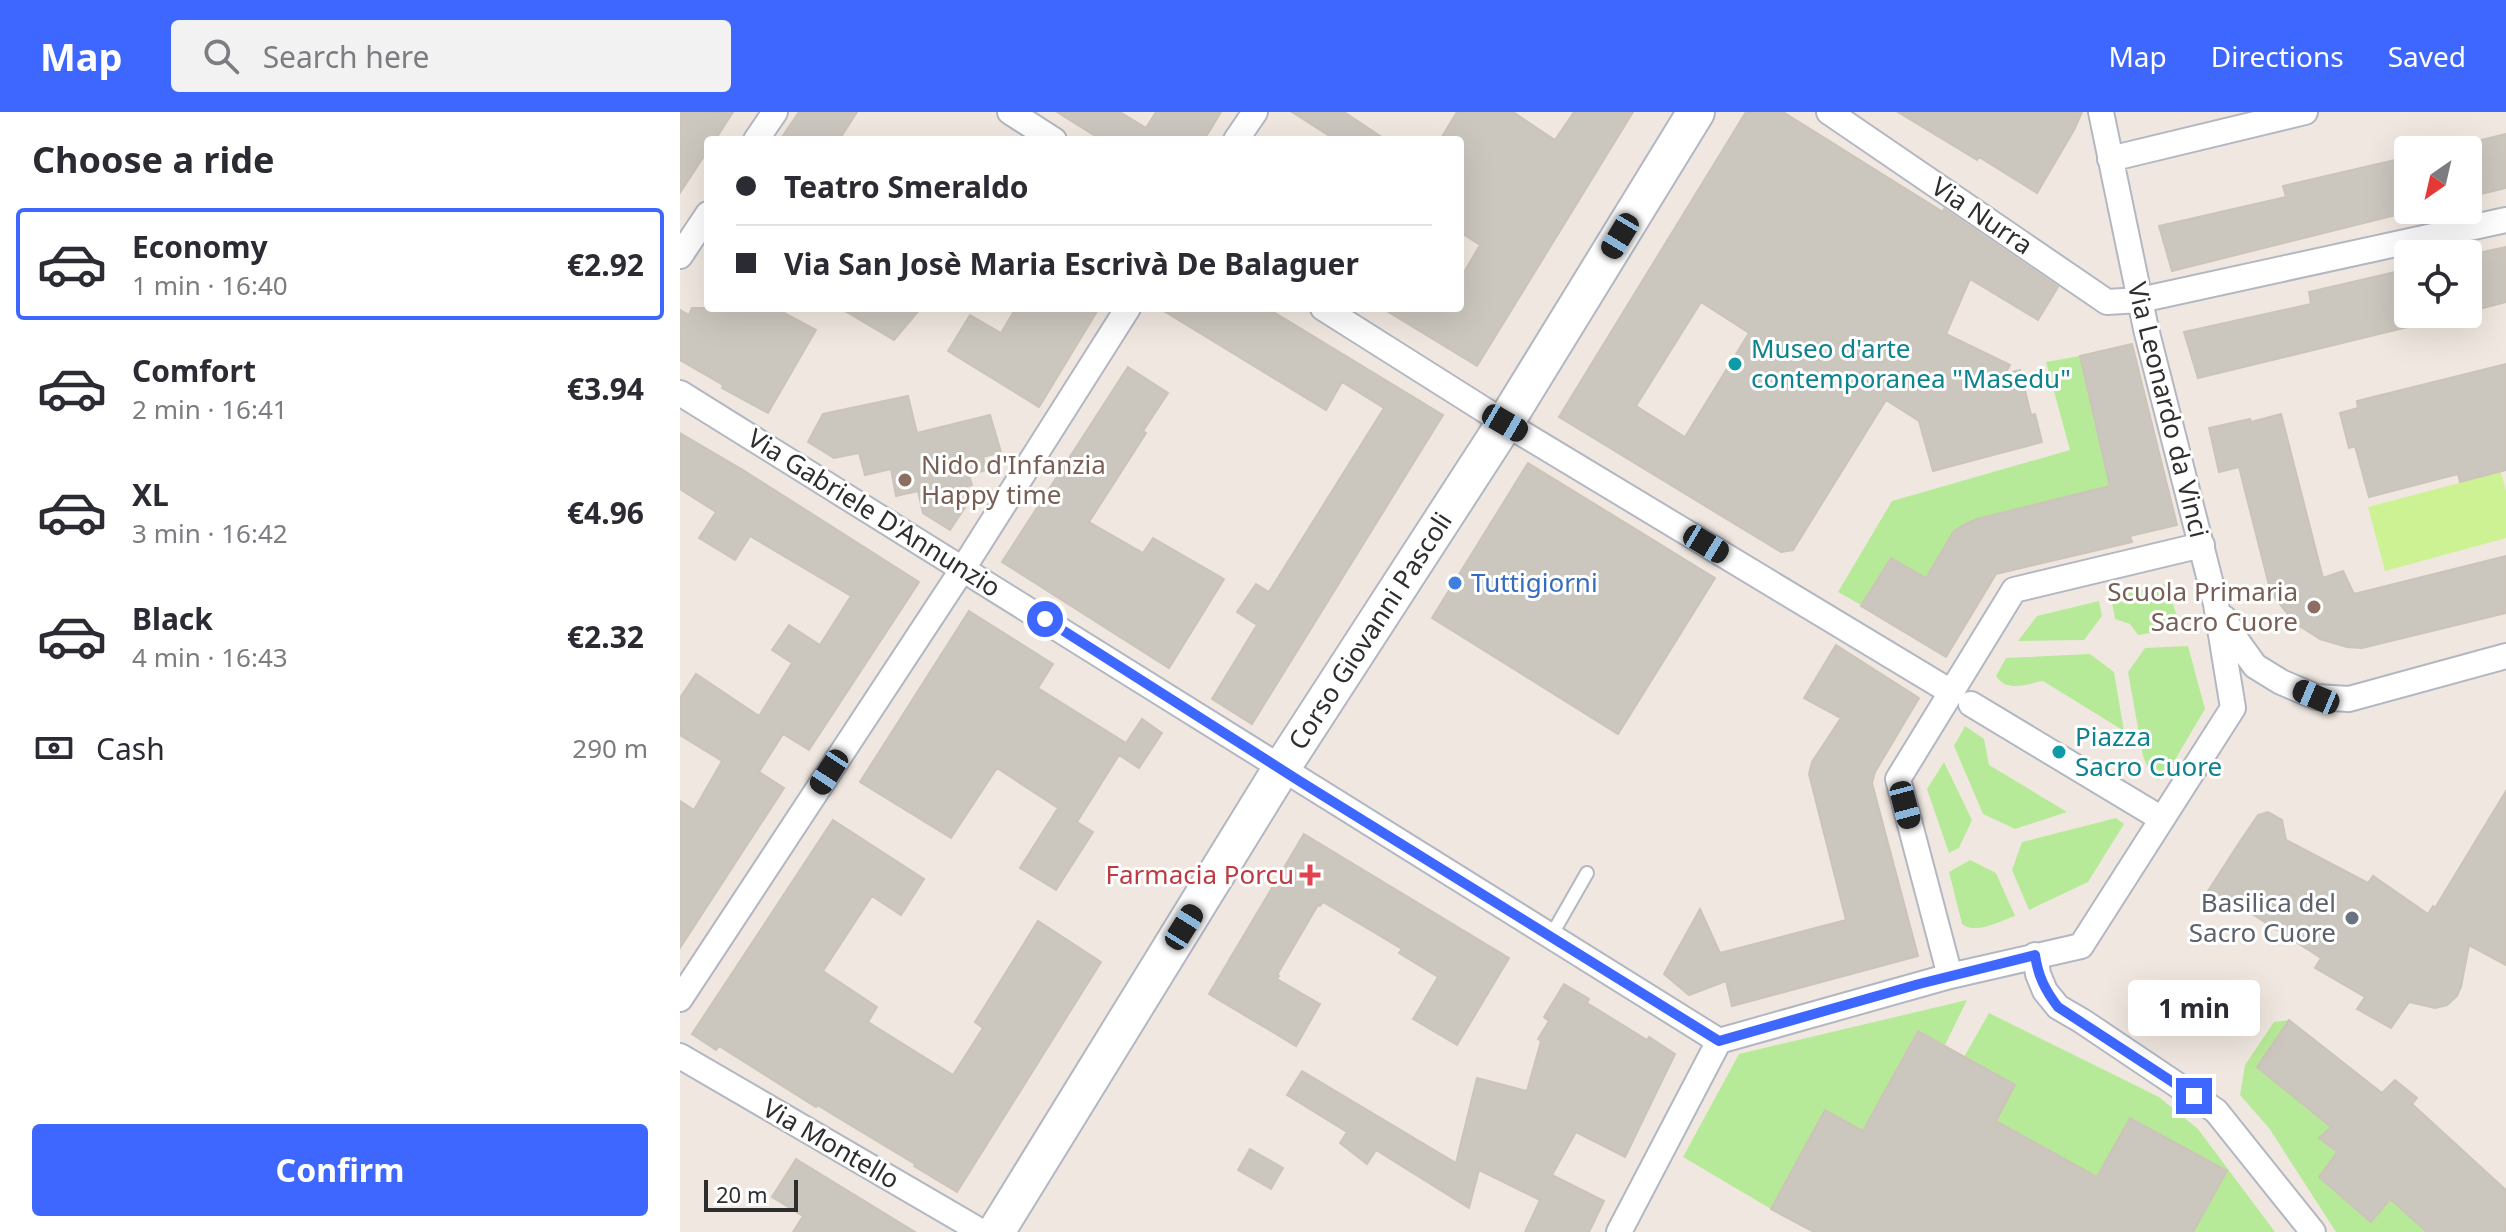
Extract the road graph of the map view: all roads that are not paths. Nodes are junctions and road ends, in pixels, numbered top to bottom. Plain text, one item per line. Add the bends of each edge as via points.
1 (775, 112) edge
2 (1010, 112) edge
3 (1255, 112) edge
4 (1696, 112) edge
5 (1829, 112) edge
6 (2101, 112) edge
7 (2305, 112) edge
8 (759, 136) edge
9 (1048, 136) edge
10 (1239, 136) edge
11 (2110, 159) junction
12 (704, 220) edge
13 (2506, 220) edge
14 (680, 256) edge
15 (2140, 300) junction
16 (1125, 312) edge
17 (1329, 312) edge
18 (680, 393) edge
19 (1505, 423) junction
20 (2202, 545) junction
21 (964, 567) junction
22 (2216, 604) junction
23 (2506, 656) edge
24 (1961, 698) junction
25 (1281, 769) junction
26 (2162, 819) junction
27 (1587, 873) dead end
28 (1551, 936) junction
29 (2035, 955) junction
30 (1950, 976) junction
31 (680, 999) edge
32 (1719, 1041) junction
33 (680, 1056) edge
34 (982, 1232) edge
35 (996, 1232) edge
36 (1619, 1232) edge
37 (2313, 1232) edge

1 - 8 street
2 - 9 street
3 - 10 street
4 - 19 main road, Corso Giovanni Pascoli
5 - 15 street, Via Nurra via 2107,302
6 - 11 street, Via Leonardo da Vinci
7 - 11 street
11 - 15 street, Via Leonardo da Vinci
12 - 14 street
13 - 15 street, Via Nurra
15 - 20 street, Via Leonardo da Vinci
16 - 21 street
17 - 19 street
18 - 21 street, Via Gabriele D'Annunzio
19 - 24 street
19 - 25 main road, Corso Giovanni Pascoli
20 - 22 street, Via Leonardo da Vinci
20 - 24 street via 2014,590
21 - 25 street, Via Gabriele D'Annunzio
21 - 31 street
22 - 23 street via 2255,666 2316,697 2349,699
22 - 26 street, Via Leonardo da Vinci via 2233,708
24 - 26 street
24 - 30 street via 1898,779
25 - 28 street, Via Gabriele D'Annunzio
25 - 35 main road, Corso Giovanni Pascoli
26 - 29 street via 2081,946
27 - 28 lane
28 - 32 street, Via Gabriele D'Annunzio
29 - 30 street
29 - 37 street via 2042,982 2058,1007 2216,1111
30 - 32 street
32 - 36 street
33 - 34 street, Via Montello

